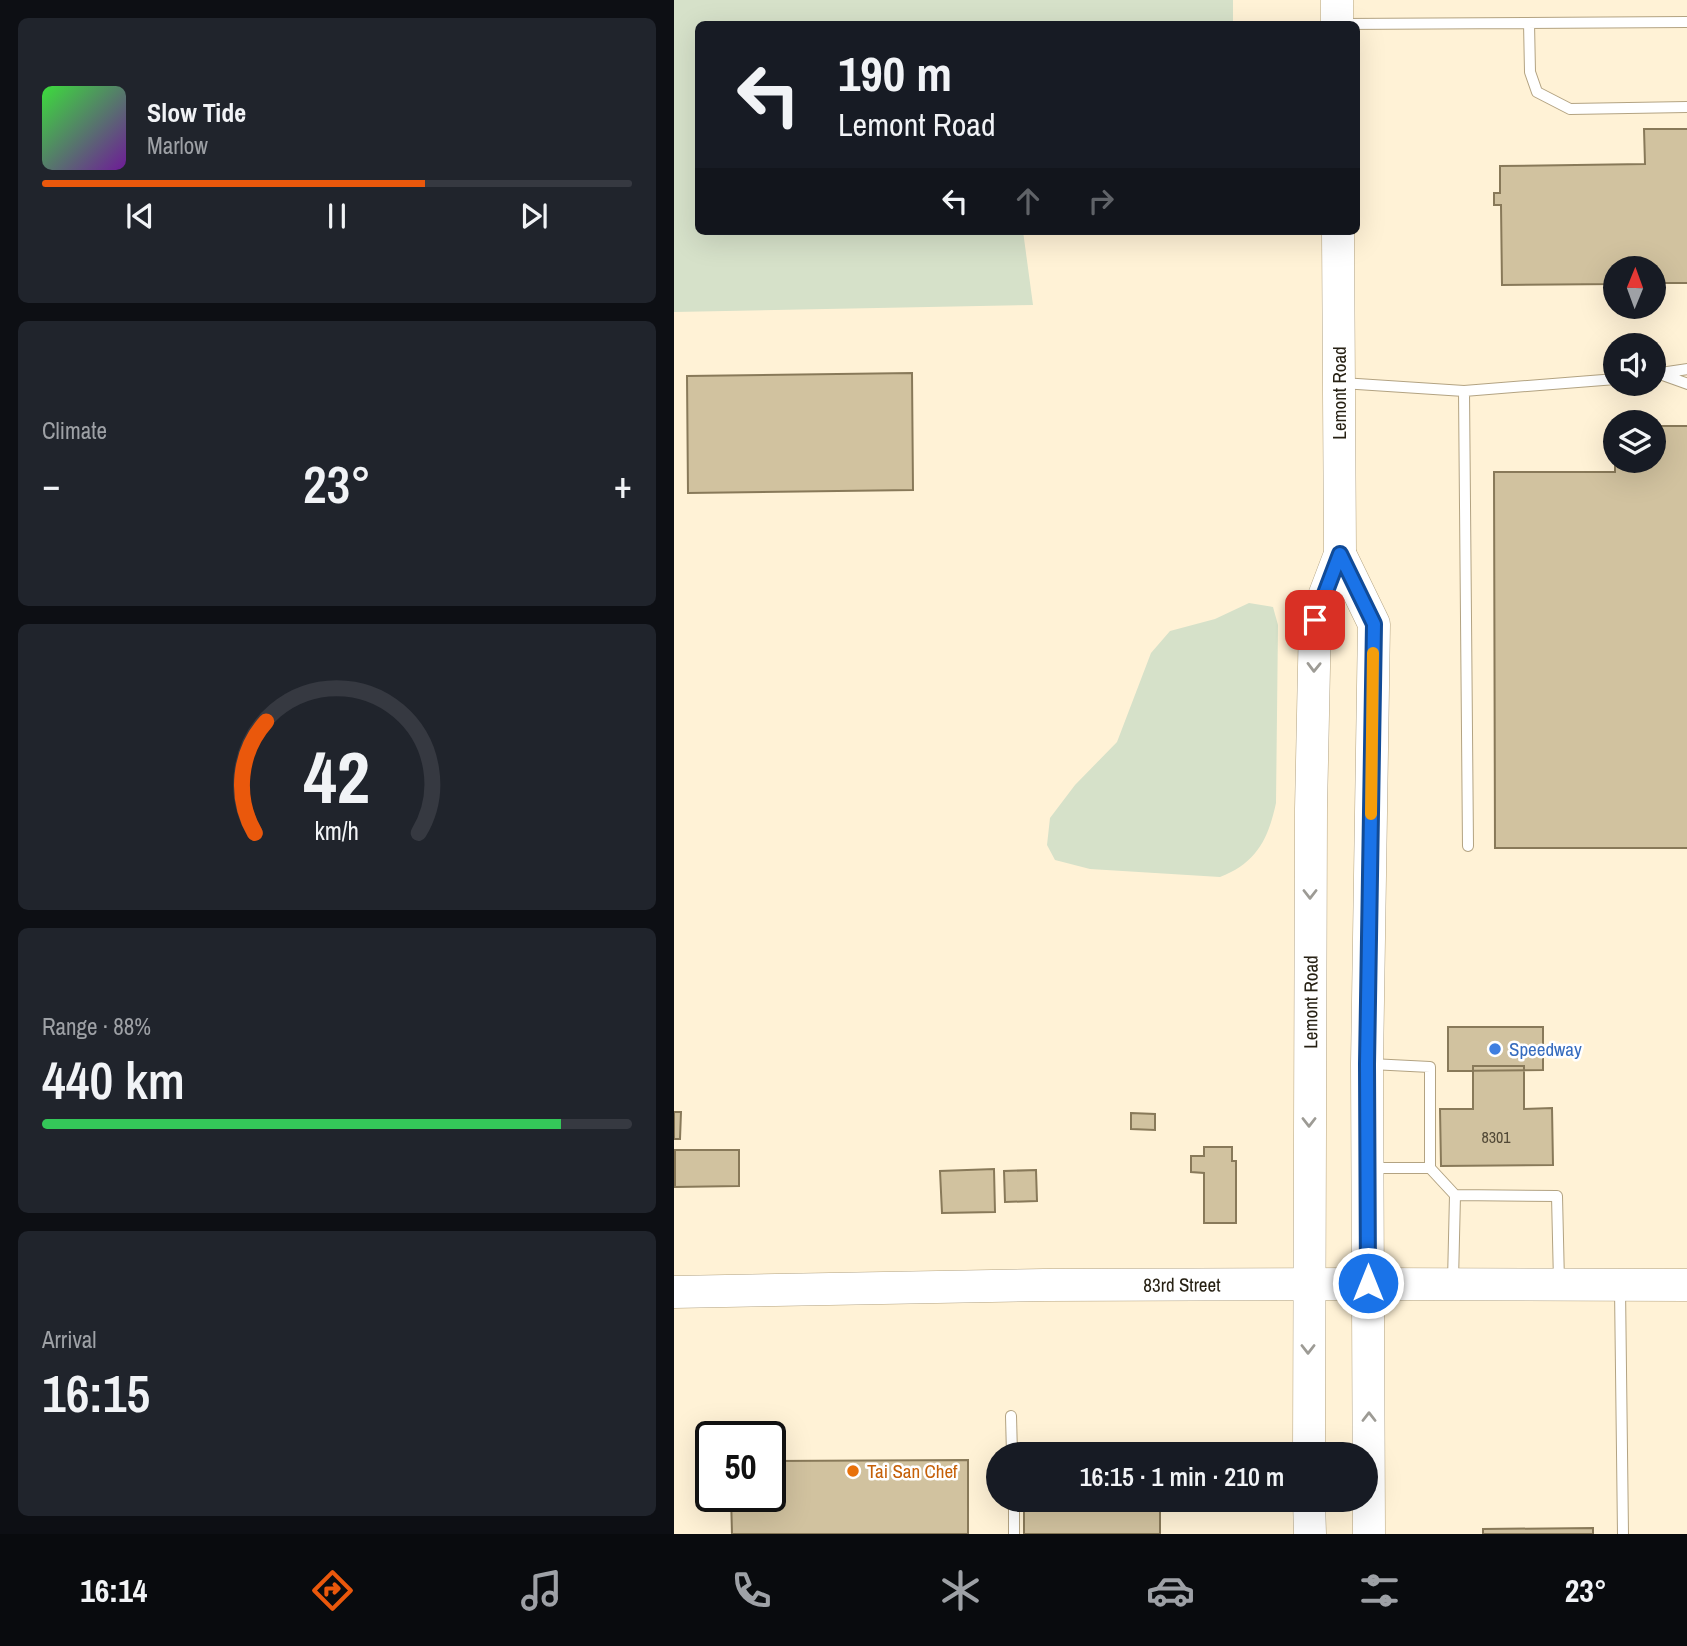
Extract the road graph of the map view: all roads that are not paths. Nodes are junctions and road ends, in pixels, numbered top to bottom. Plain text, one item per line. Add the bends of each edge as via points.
1 (1337, 0) edge
2 (1337, 21) edge
3 (1687, 22) edge
4 (1530, 23) junction
5 (1360, 24) edge
6 (1687, 107) edge
7 (1338, 235) edge
8 (1687, 369) edge
9 (1666, 372) edge
10 (1666, 377) edge
11 (1603, 380) edge
12 (1339, 383) junction
13 (1687, 384) edge
14 (1464, 391) junction
15 (1340, 554) junction
16 (1468, 846) dead end
17 (1367, 1064) junction
18 (1367, 1168) junction
19 (1431, 1168) junction
20 (1455, 1195) junction
21 (1368, 1283) junction
22 (1453, 1284) junction
23 (1308, 1285) junction
24 (1559, 1285) junction
25 (1620, 1285) junction
26 (1687, 1285) edge
27 (674, 1292) edge
28 (1011, 1416) dead end
29 (1012, 1442) edge
30 (1309, 1442) edge
31 (1014, 1512) edge
32 (1309, 1512) edge
33 (1014, 1534) edge
34 (1310, 1534) edge
35 (1369, 1534) edge
36 (1623, 1534) edge

1 - 2 main road
3 - 4 lane
4 - 5 lane
4 - 6 lane via 1530,72 1537,92 1570,109
7 - 12 main road, Lemont Road
8 - 9 lane
10 - 13 lane
11 - 14 lane
12 - 14 lane
12 - 15 main road, Lemont Road
14 - 16 lane
15 - 17 main road, Lemont Road via 1374,624
15 -> 23 main road, Lemont Road via 1315,620
17 - 18 main road, Lemont Road
17 - 19 lane via 1430,1067
18 - 19 lane
18 - 21 main road, Lemont Road
19 - 20 lane
20 - 22 lane
20 - 24 lane via 1557,1196
21 - 22 main road, 83rd Street
21 - 23 main road, 83rd Street
35 -> 21 main road, Lemont Road
22 - 24 main road, 83rd Street
23 - 27 main road, 83rd Street
23 -> 30 main road, Lemont Road
24 - 25 main road, 83rd Street
25 - 26 main road, 83rd Street
25 - 36 lane
28 - 29 lane
31 - 33 lane
32 - 34 main road

